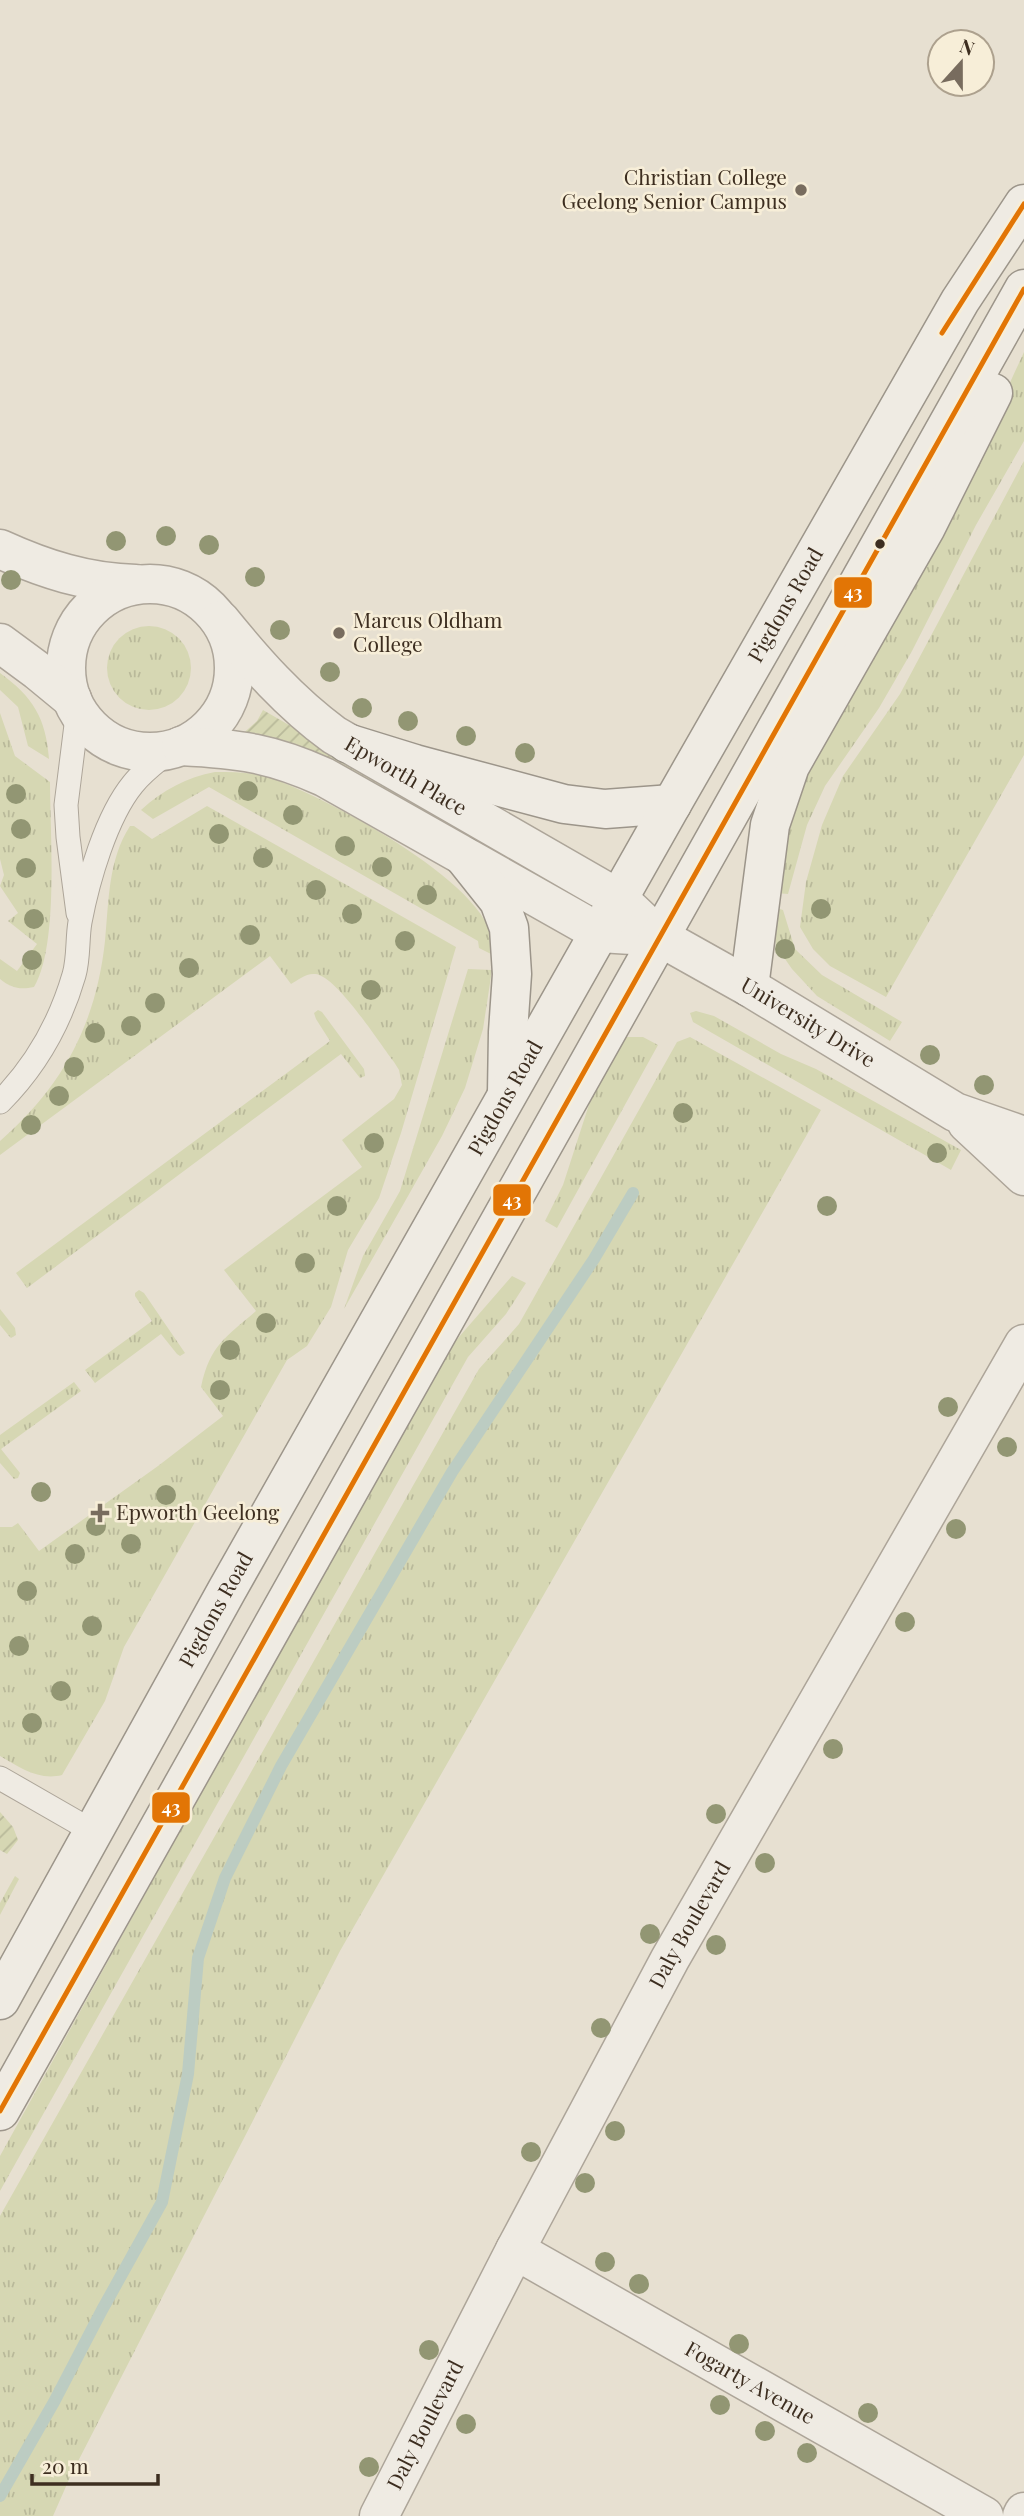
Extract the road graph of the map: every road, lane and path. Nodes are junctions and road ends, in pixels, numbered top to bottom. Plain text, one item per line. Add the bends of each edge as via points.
1 (1024, 204) edge
2 (1024, 289) edge
3 (1024, 301) edge
4 (0, 549) edge
5 (142, 584) junction
6 (220, 620) junction
7 (0, 643) edge
8 (75, 704) junction
9 (347, 743) junction
10 (177, 747) junction
11 (672, 804) junction
12 (464, 857) junction
13 (619, 899) junction
14 (80, 923) junction
15 (600, 933) junction
16 (658, 936) junction
17 (749, 987) junction
18 (507, 1099) junction
19 (0, 1102) edge
20 (955, 1112) junction
21 (1024, 1136) edge
22 (1024, 1177) edge
23 (1024, 1344) edge
24 (0, 1778) edge
25 (94, 1832) junction
26 (0, 2000) edge
27 (0, 2111) edge
28 (515, 2249) junction
29 (379, 2516) edge
30 (984, 2516) edge

1 - 11 street, Pigdons Road via 960,301
2 - 16 street
3 - 17 street via 1002,375 926,527 790,766 770,824
4 - 5 street via 63,574
5 - 6 street via 186,591
5 - 8 street via 112,593 78,624 66,669
6 - 9 street, Epworth Place via 290,699
6 - 10 street via 234,659 229,699 214,723
7 - 8 street
8 - 10 street via 95,730 118,746 146,751
8 - 14 lane via 66,804
9 - 11 street via 564,804 605,809
9 - 13 street, Epworth Place
10 - 12 street, Epworth Place via 247,751 302,766
10 - 14 lane via 138,778 118,808 104,837
11 - 13 street, Pigdons Road
12 - 15 street, Epworth Place
12 - 18 street via 499,901 509,928
13 - 15 street, Pigdons Road
13 - 16 street, University Drive
14 - 19 lane via 75,971 64,1005 33,1064
15 - 16 street, University Drive
15 - 18 street, Pigdons Road
16 - 17 street, University Drive
16 - 27 street
17 - 20 street, University Drive
18 - 25 street, Pigdons Road
20 - 21 street, University Drive
20 - 22 street, University Drive
23 - 28 street, Daly Boulevard via 670,1959
24 - 25 lane
25 - 26 street, Pigdons Road
28 - 29 street, Daly Boulevard
28 - 30 street, Fogarty Avenue

